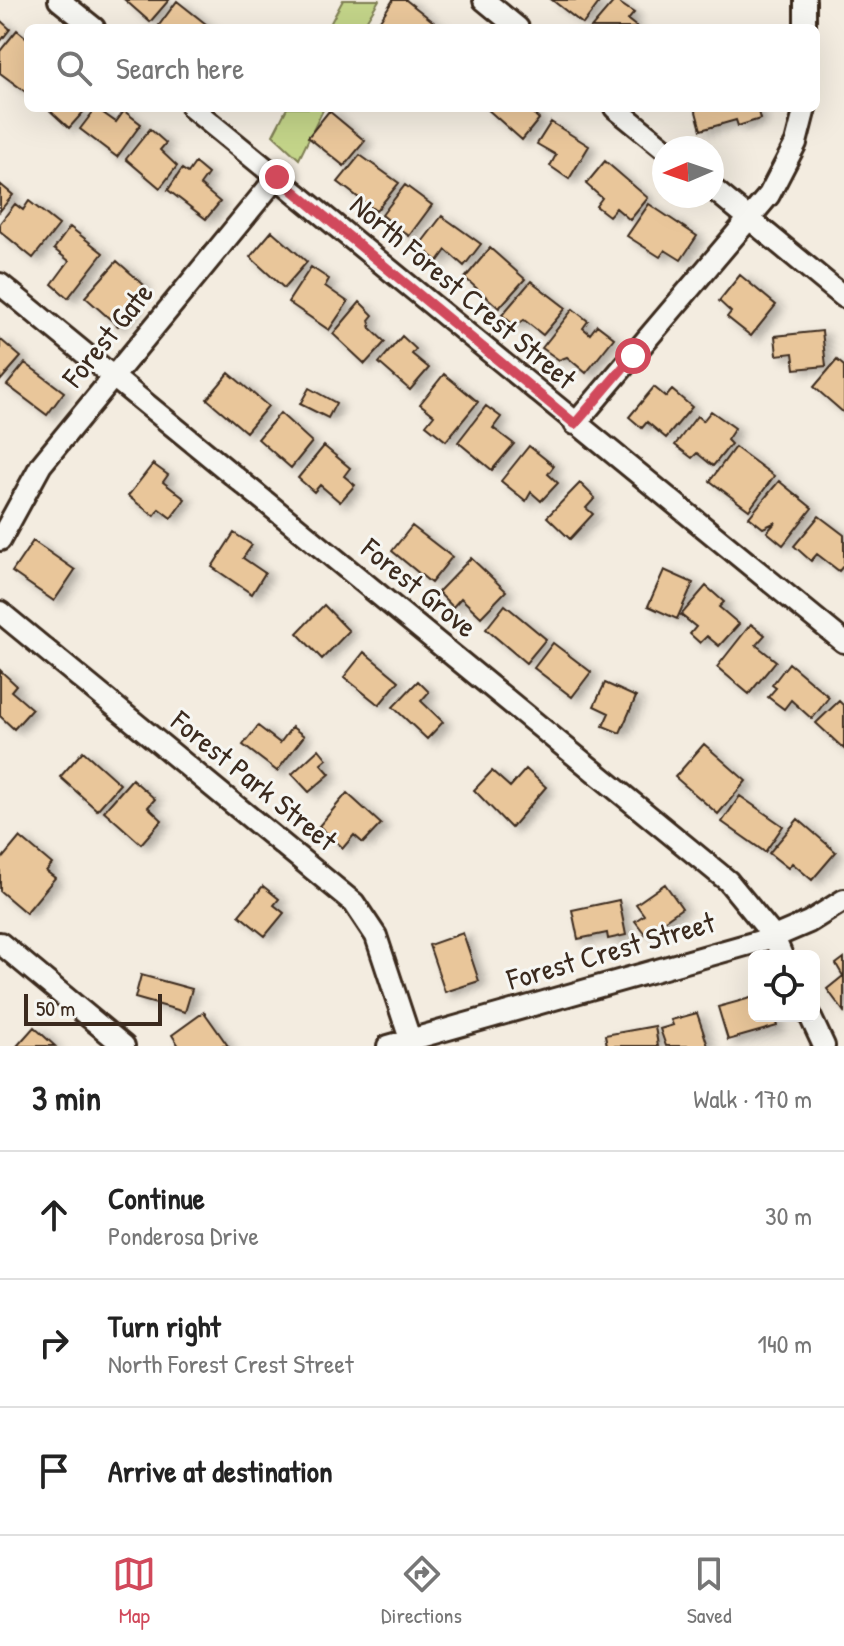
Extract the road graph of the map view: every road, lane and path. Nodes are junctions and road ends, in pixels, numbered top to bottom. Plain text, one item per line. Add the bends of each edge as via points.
1 (59, 0) edge
2 (484, 0) edge
3 (805, 0) edge
4 (89, 24) edge
5 (513, 24) edge
6 (805, 24) edge
7 (197, 112) edge
8 (620, 112) edge
9 (804, 112) edge
10 (652, 138) edge
11 (277, 177) junction
12 (724, 198) edge
13 (750, 219) junction
14 (0, 284) edge
15 (844, 297) edge
16 (113, 376) junction
17 (575, 424) junction
18 (0, 540) edge
19 (0, 612) edge
20 (844, 642) edge
21 (844, 900) edge
22 (774, 937) junction
23 (0, 943) edge
24 (779, 950) edge
25 (813, 1022) edge
26 (410, 1039) junction
27 (124, 1046) edge
28 (388, 1046) edge
29 (824, 1046) edge

1 - 4 street
2 - 5 street
3 - 6 street
7 - 11 street, North Forest Crest Street
8 - 10 street
9 - 13 street via 783,173
11 - 16 street, Forest Gate
11 - 17 street, North Forest Crest Street
12 - 13 street
13 - 15 street
13 - 17 street
14 - 16 street, Forest Grove
16 - 18 street, Forest Gate via 41,465
16 - 22 street, Forest Grove via 728,881
17 - 20 street, North Forest Crest Street
19 - 26 street, Forest Park Street via 354,903 376,936
21 - 22 street, Forest Crest Street
22 - 24 street, Forest Grove
22 - 26 street, Forest Crest Street
23 - 27 street
25 - 29 street
26 - 28 street, Forest Crest Street

